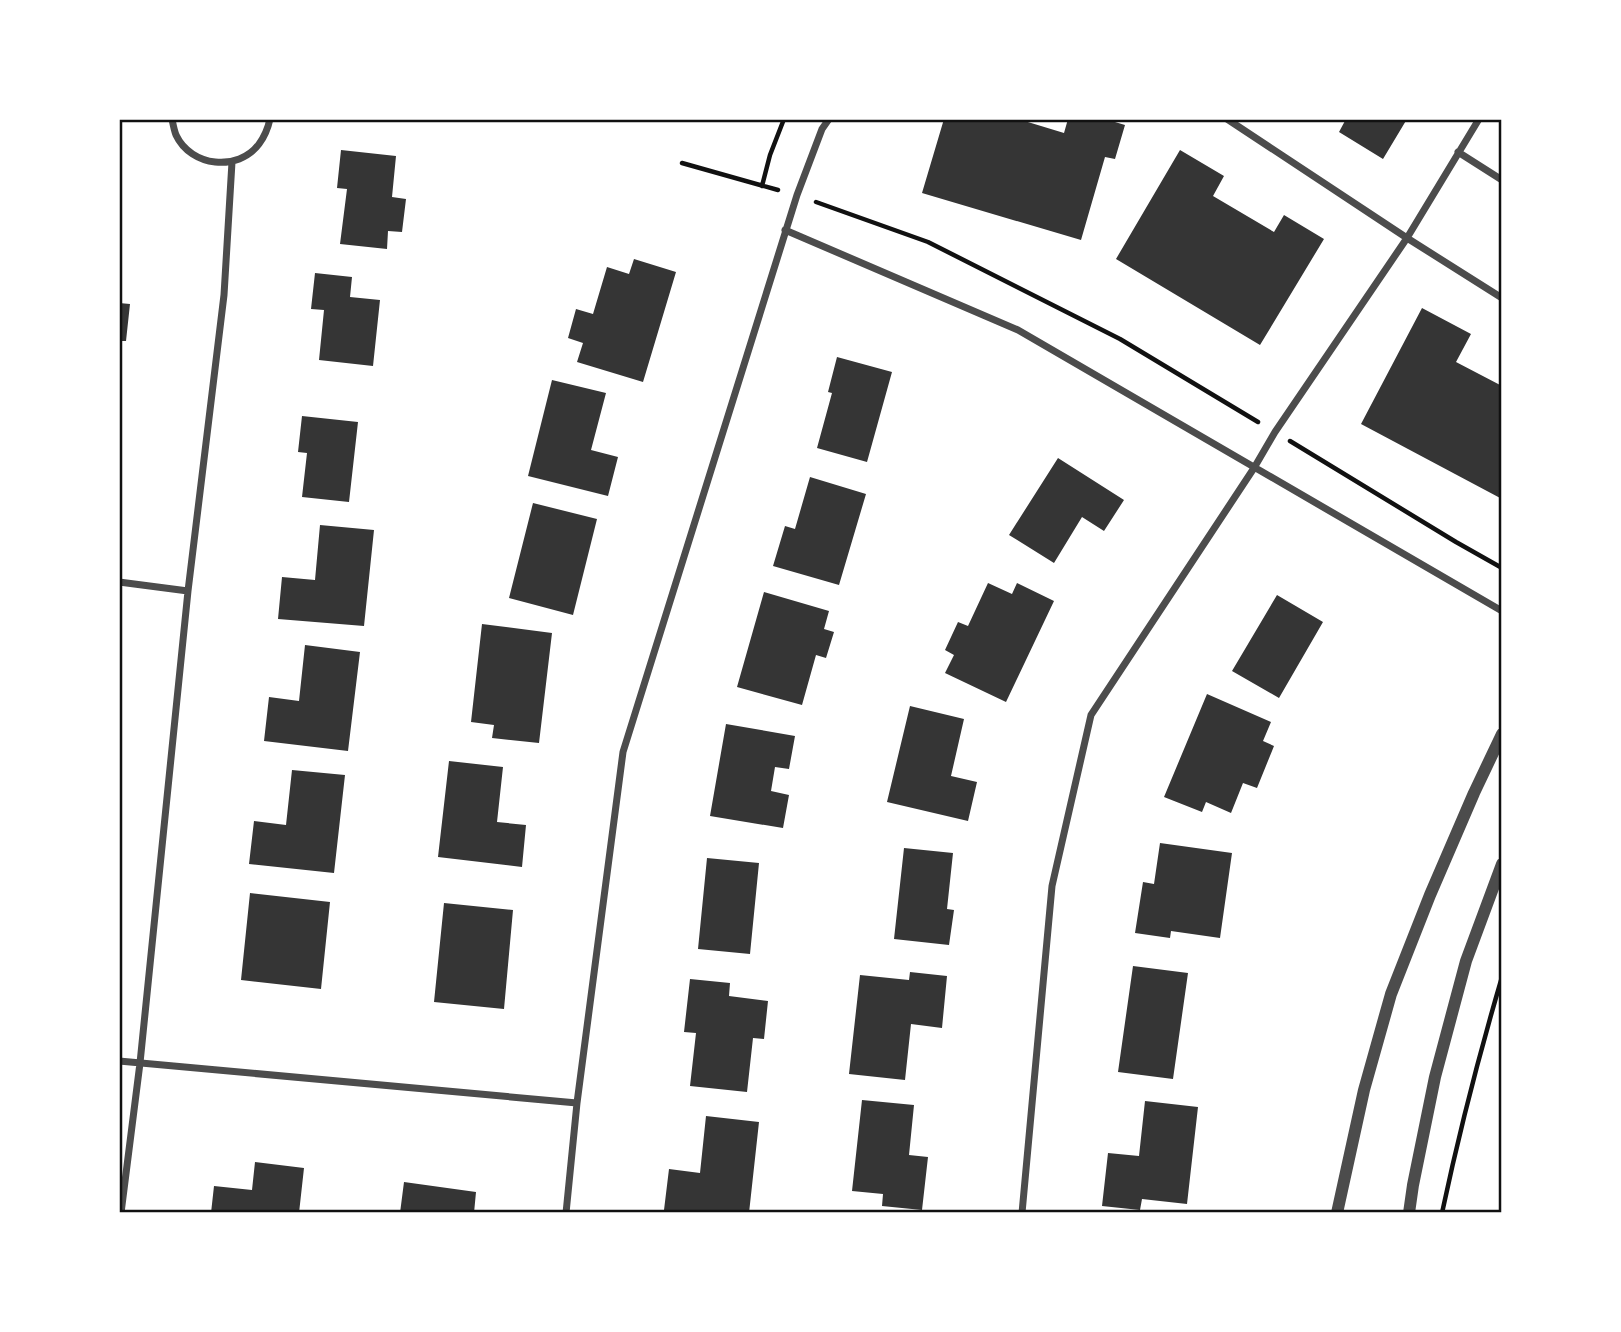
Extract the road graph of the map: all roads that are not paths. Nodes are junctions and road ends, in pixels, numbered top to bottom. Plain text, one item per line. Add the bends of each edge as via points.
1 (172, 119) edge
2 (270, 119) edge
3 (829, 119) edge
4 (1227, 119) edge
5 (1479, 119) edge
6 (1458, 152) junction
7 (232, 162) junction
8 (1502, 180) edge
9 (785, 230) junction
10 (1407, 238) junction
11 (1502, 298) edge
12 (1254, 468) junction
13 (119, 582) edge
14 (188, 591) junction
15 (1502, 611) edge
16 (1502, 734) edge
17 (1502, 864) edge
18 (119, 1061) edge
19 (140, 1063) junction
20 (577, 1102) junction
21 (121, 1213) edge
22 (566, 1213) edge
23 (1022, 1213) edge
24 (1337, 1213) edge
25 (1409, 1213) edge

1 - 7 street via 185,148 215,163
2 - 7 street via 258,146
3 - 9 street
4 - 10 street
5 - 6 street
6 - 8 street
6 - 10 street
7 - 14 street via 223,295
9 - 12 street via 1018,330
9 - 20 street via 623,752
10 - 11 street
10 - 12 street
12 - 15 street
12 - 23 street via 1091,715 1052,886
13 - 14 street
14 - 19 street
16 - 24 street via 1391,994
17 - 25 street via 1463,974 1435,1077
18 - 19 street
19 - 20 street
19 - 21 street
20 - 22 street

